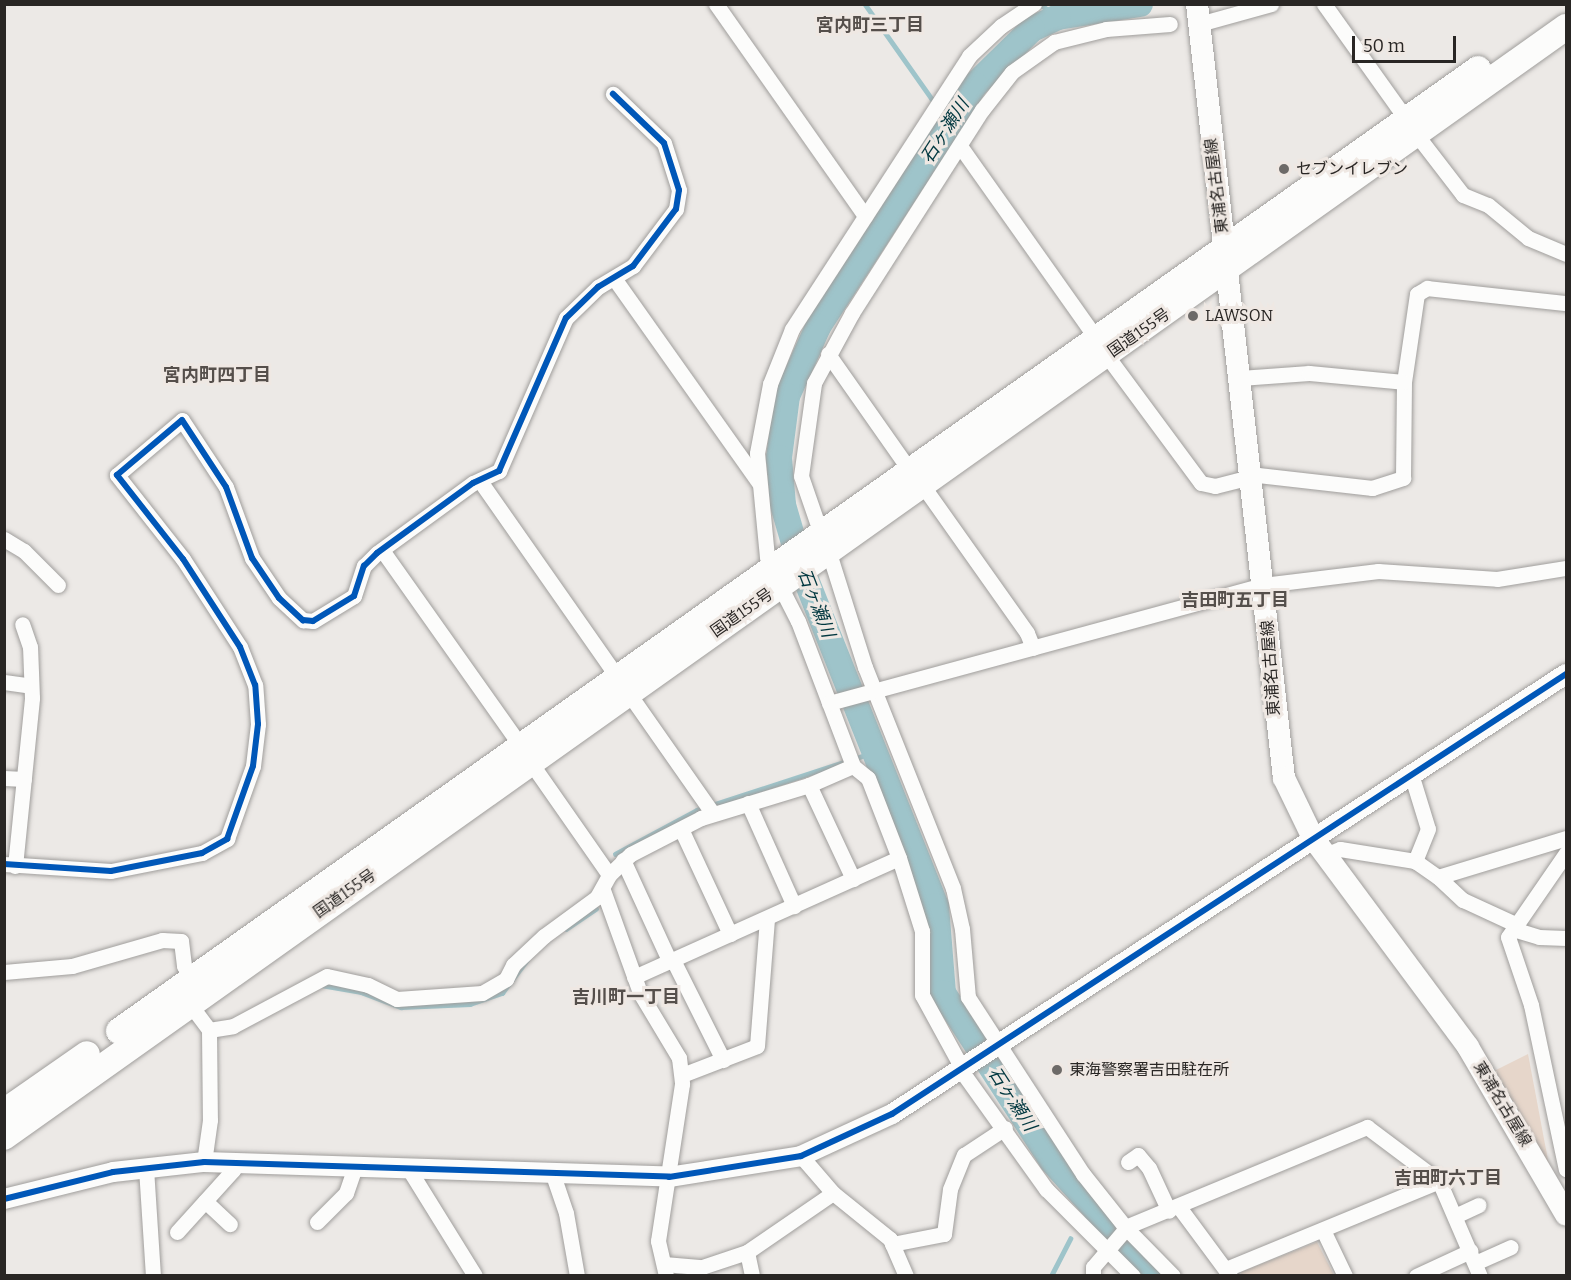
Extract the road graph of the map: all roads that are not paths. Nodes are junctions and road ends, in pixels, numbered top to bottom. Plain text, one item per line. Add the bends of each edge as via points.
1 (716, 4) edge
2 (1034, 4) edge
3 (1271, 4) edge
4 (1324, 4) edge
5 (1566, 7) edge
6 (1198, 16) edge
7 (1170, 24) dead end
8 (1566, 27) edge
9 (613, 94) dead end
10 (1411, 127) junction
11 (960, 146) junction
12 (865, 216) junction
13 (1566, 254) edge
14 (1226, 260) junction
15 (616, 280) junction
16 (1566, 303) edge
17 (1102, 347) junction
18 (828, 354) junction
19 (1240, 378) junction
20 (1404, 382) junction
21 (1250, 478) junction
22 (917, 479) junction
23 (480, 481) junction
24 (759, 483) junction
25 (4, 539) edge
26 (824, 544) junction
27 (382, 550) junction
28 (1566, 568) edge
29 (779, 576) junction
30 (57, 585) dead end
31 (1263, 585) junction
32 (22, 624) dead end
33 (1033, 648) junction
34 (1566, 674) edge
35 (4, 682) edge
36 (624, 685) junction
37 (31, 686) junction
38 (875, 688) junction
39 (829, 704) junction
40 (526, 754) junction
41 (853, 766) junction
42 (1412, 777) junction
43 (4, 778) edge
44 (24, 779) junction
45 (809, 785) junction
46 (748, 803) junction
47 (713, 814) junction
48 (682, 831) junction
49 (1566, 838) edge
50 (1319, 846) junction
51 (1566, 853) edge
52 (899, 858) junction
53 (623, 860) junction
54 (1415, 861) junction
55 (10, 865) edge
56 (609, 875) junction
57 (1438, 877) junction
58 (853, 879) junction
59 (603, 890) junction
60 (794, 906) junction
61 (767, 918) junction
62 (1514, 926) junction
63 (730, 934) junction
64 (1566, 939) edge
65 (671, 961) junction
66 (4, 972) edge
67 (634, 977) junction
68 (193, 978) junction
69 (189, 1004) junction
70 (209, 1030) junction
71 (998, 1045) junction
72 (723, 1060) junction
73 (961, 1068) junction
74 (682, 1075) junction
75 (4, 1112) edge
76 (1005, 1128) junction
77 (4, 1137) edge
78 (801, 1156) junction
79 (234, 1161) junction
80 (204, 1162) junction
81 (1128, 1162) dead end
82 (355, 1167) junction
83 (146, 1168) junction
84 (1566, 1169) edge
85 (410, 1171) junction
86 (553, 1175) junction
87 (669, 1177) junction
88 (1439, 1180) junction
89 (833, 1193) junction
90 (4, 1199) edge
91 (205, 1201) junction
92 (1564, 1202) edge
93 (1479, 1205) dead end
94 (1174, 1209) junction
95 (1455, 1215) junction
96 (317, 1222) dead end
97 (230, 1224) dead end
98 (1126, 1228) junction
99 (1323, 1230) junction
100 (177, 1232) dead end
101 (892, 1244) junction
102 (1511, 1247) dead end
103 (1109, 1250) junction
104 (747, 1252) junction
105 (1475, 1263) edge
106 (665, 1270) edge
107 (1228, 1272) edge
108 (153, 1275) edge
109 (475, 1275) edge
110 (577, 1275) edge
111 (752, 1275) edge
112 (906, 1275) edge
113 (1093, 1275) edge
114 (1134, 1275) edge
115 (1173, 1275) edge
116 (1345, 1275) edge
117 (1416, 1275) edge

1 - 12 street
2 - 12 street via 1001,26 969,56
3 - 6 street
4 - 10 street
5 - 10 highway, 国道155号
6 - 14 main road, 東浦名古屋線
7 - 11 street via 1085,32 1038,51 1000,85
8 - 10 highway, 国道155号
9 - 15 street via 664,143 679,201 651,246
10 - 13 street via 1463,195 1488,205 1528,237
10 - 14 highway, 国道155号
11 - 17 street
11 - 18 street
12 - 24 street via 779,357 760,429
14 - 17 highway, 国道155号
14 - 19 main road, 東浦名古屋線
15 - 23 street via 598,287 566,318 504,464
15 - 24 street
16 - 20 street via 1427,288 1417,294
17 - 21 street via 1201,483 1215,486
17 - 22 highway, 国道155号
18 - 22 street
18 - 26 street via 810,395 801,454 801,476
19 - 20 street via 1309,373
19 - 21 main road, 東浦名古屋線
20 - 21 street via 1400,483 1372,488 1258,475
21 - 31 main road, 東浦名古屋線
22 - 26 highway, 国道155号
22 - 33 street via 1027,633
23 - 27 street
23 - 36 street
24 - 29 street via 766,557
25 - 30 street via 24,552
26 - 29 highway, 国道155号
26 - 38 street
27 - 40 street
27 - 55 street via 364,566 354,596 313,621 303,620 279,598 252,558 233,500 182,420 117,475 183,559 240,647 255,685 258,724 249,782 227,839 202,853 111,871
28 - 31 street via 1497,579 1378,571
29 - 36 highway, 国道155号
29 - 39 street
31 - 33 street
31 - 50 main road, 東浦名古屋線 via 1280,761
32 - 37 street via 30,647
33 - 38 street
34 - 42 street
35 - 37 street
36 - 40 highway, 国道155号
36 - 47 street
37 - 44 street
38 - 39 street
38 - 71 street via 953,888 962,929 968,997
39 - 41 street
40 - 56 street
40 - 68 highway, 国道155号
40 - 69 highway, 国道155号
41 - 45 street
41 - 52 street via 868,778
42 - 50 street
42 - 54 street via 1428,829
43 - 44 street
44 - 55 street
45 - 46 street
45 - 58 street
46 - 47 street
46 - 60 street
47 - 48 street
48 - 53 street
48 - 63 street
49 - 57 street
50 - 54 street
50 - 71 street
50 - 92 main road, 東浦名古屋線 via 1468,1047
51 - 62 street
52 - 58 street
52 - 73 street via 922,931 922,995
53 - 56 street
53 - 65 street
54 - 57 street
56 - 59 street
57 - 62 street via 1463,900
58 - 60 street
59 - 67 street
59 - 70 street via 582,911 544,936 513,965 506,979 482,993 397,999 369,985 327,976 232,1026
60 - 61 street
61 - 63 street
61 - 72 street via 757,1046
62 - 64 street via 1539,937
62 - 84 street via 1509,948 1531,1005
63 - 65 street
65 - 67 street
65 - 72 street
66 - 68 street via 72,966 162,940 181,940 184,966
67 - 74 street via 675,1046
68 - 75 highway, 国道155号
69 - 70 street
69 - 77 highway, 国道155号
70 - 80 street via 210,1120
71 - 73 street
71 - 98 street via 1063,1147
72 - 74 street
73 - 76 street
73 - 78 street via 867,1127
74 - 87 street
76 - 101 street via 964,1155 950,1189 945,1234
76 - 103 street via 1046,1189
78 - 87 street
78 - 89 street
79 - 80 street
79 - 82 street
79 - 91 street via 233,1170
80 - 83 street
81 - 94 street via 1138,1155
82 - 85 street
82 - 96 street via 346,1193
83 - 90 street
83 - 108 street
85 - 86 street
85 - 109 street
86 - 87 street
86 - 110 street via 566,1213
87 - 106 street via 658,1240
88 - 94 street via 1366,1127
88 - 95 street
88 - 99 street
89 - 101 street
89 - 104 street
91 - 97 street
91 - 100 street
93 - 95 street
94 - 98 street
94 - 107 street
95 - 105 street
98 - 103 street
98 - 115 street
99 - 107 street
99 - 116 street
101 - 112 street
102 - 105 street
103 - 113 street via 1093,1267
103 - 114 street
104 - 106 street via 710,1266
104 - 111 street
105 - 117 street

